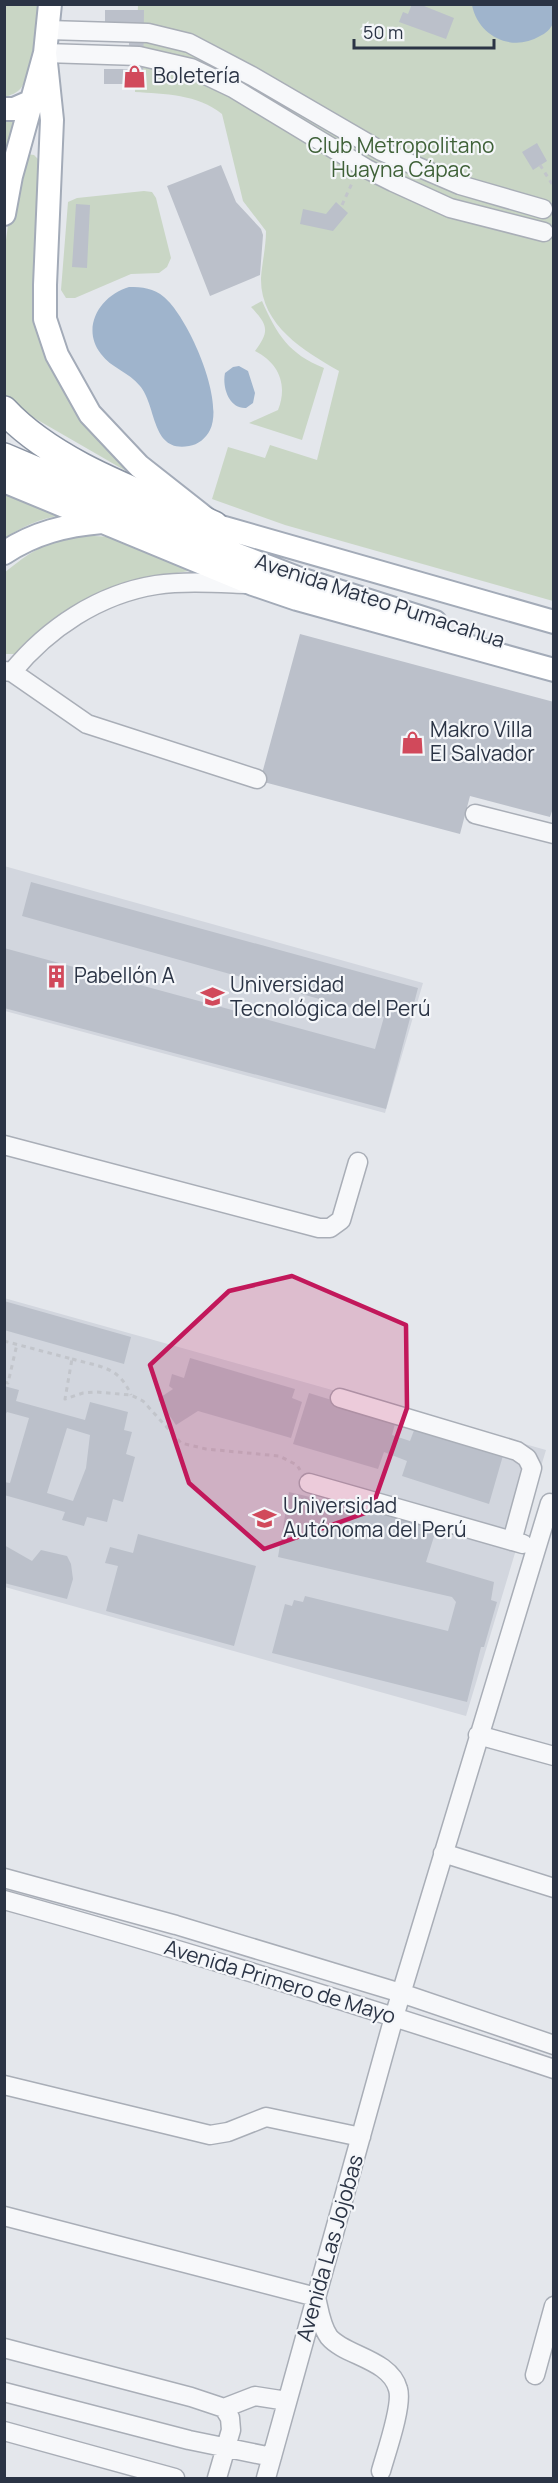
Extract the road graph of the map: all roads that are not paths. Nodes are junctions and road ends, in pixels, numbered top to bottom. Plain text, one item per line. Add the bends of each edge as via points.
1 (50, 4) edge
2 (48, 30) junction
3 (45, 53) junction
4 (30, 102) junction
5 (4, 109) edge
6 (543, 209) dead end
7 (4, 214) edge
8 (544, 232) dead end
9 (4, 410) edge
10 (4, 457) edge
11 (81, 477) junction
12 (4, 481) edge
13 (104, 522) junction
14 (211, 534) junction
15 (4, 553) edge
16 (253, 584) junction
17 (554, 622) edge
18 (554, 655) edge
19 (554, 670) edge
20 (8, 671) edge
21 (257, 779) dead end
22 (475, 814) dead end
23 (554, 834) edge
24 (4, 1145) edge
25 (358, 1162) dead end
26 (340, 1398) dead end
27 (309, 1483) road end
28 (550, 1503) dead end
29 (512, 1541) junction
30 (536, 1548) junction
31 (478, 1735) junction
32 (554, 1756) edge
33 (443, 1853) junction
34 (4, 1878) edge
35 (554, 1888) edge
36 (4, 1900) edge
37 (401, 1993) junction
38 (394, 2017) junction
39 (554, 2045) edge
40 (554, 2069) edge
41 (4, 2085) edge
42 (361, 2137) junction
43 (4, 2216) edge
44 (316, 2297) junction
45 (554, 2306) edge
46 (4, 2348) edge
47 (535, 2375) dead end
48 (4, 2392) edge
49 (287, 2401) junction
50 (224, 2408) junction
51 (4, 2431) edge
52 (226, 2448) junction
53 (272, 2457) junction
54 (381, 2471) dead end
55 (175, 2478) edge
56 (217, 2478) edge
57 (266, 2478) edge

1 - 2 main road
2 - 3 main road
2 - 6 street via 148,33 189,44 381,151 460,185
3 - 4 main road
3 - 8 street via 139,56 192,68 233,88 360,165 450,208
3 - 14 main road via 52,120 45,319 57,355 90,414
4 - 5 main road
4 - 7 main road
9 - 11 highway
10 - 11 highway
11 - 14 highway
12 - 13 main road
13 - 15 main road via 56,529
13 - 16 main road
14 - 17 main road, Avenida Mateo Pumacahua
14 - 18 main road, Avenida Mateo Pumacahua via 300,579
16 - 19 main road
16 - 20 street via 157,585 124,593 69,620
20 - 21 street via 87,724
22 - 23 street
24 - 25 street via 319,1228 330,1228 341,1220
26 - 29 street via 517,1451 528,1458 532,1468
27 - 29 street
28 - 30 street, Avenida Las Jojobas
29 - 30 street
30 - 31 street, Avenida Las Jojobas
31 - 32 street
31 - 33 street, Avenida Las Jojobas
33 - 35 street
33 - 37 street, Avenida Las Jojobas
34 - 37 street, Avenida Primero de Mayo
36 - 38 street, Avenida Primero de Mayo
37 - 38 street, Avenida Las Jojobas
37 - 39 street, Avenida Primero de Mayo
38 - 40 street, Avenida Primero de Mayo
38 - 42 street, Avenida Las Jojobas
41 - 42 street via 210,2135 266,2117
42 - 44 street, Avenida Las Jojobas
43 - 44 street
44 - 49 street, Avenida Las Jojobas
44 - 54 street via 330,2338 382,2368 399,2390
45 - 47 street
46 - 50 street
48 - 52 street
49 - 50 street via 255,2396
49 - 53 street, Avenida Las Jojobas
50 - 52 street via 231,2430
51 - 55 street
52 - 53 street
52 - 56 street
53 - 57 street, Avenida Las Jojobas

